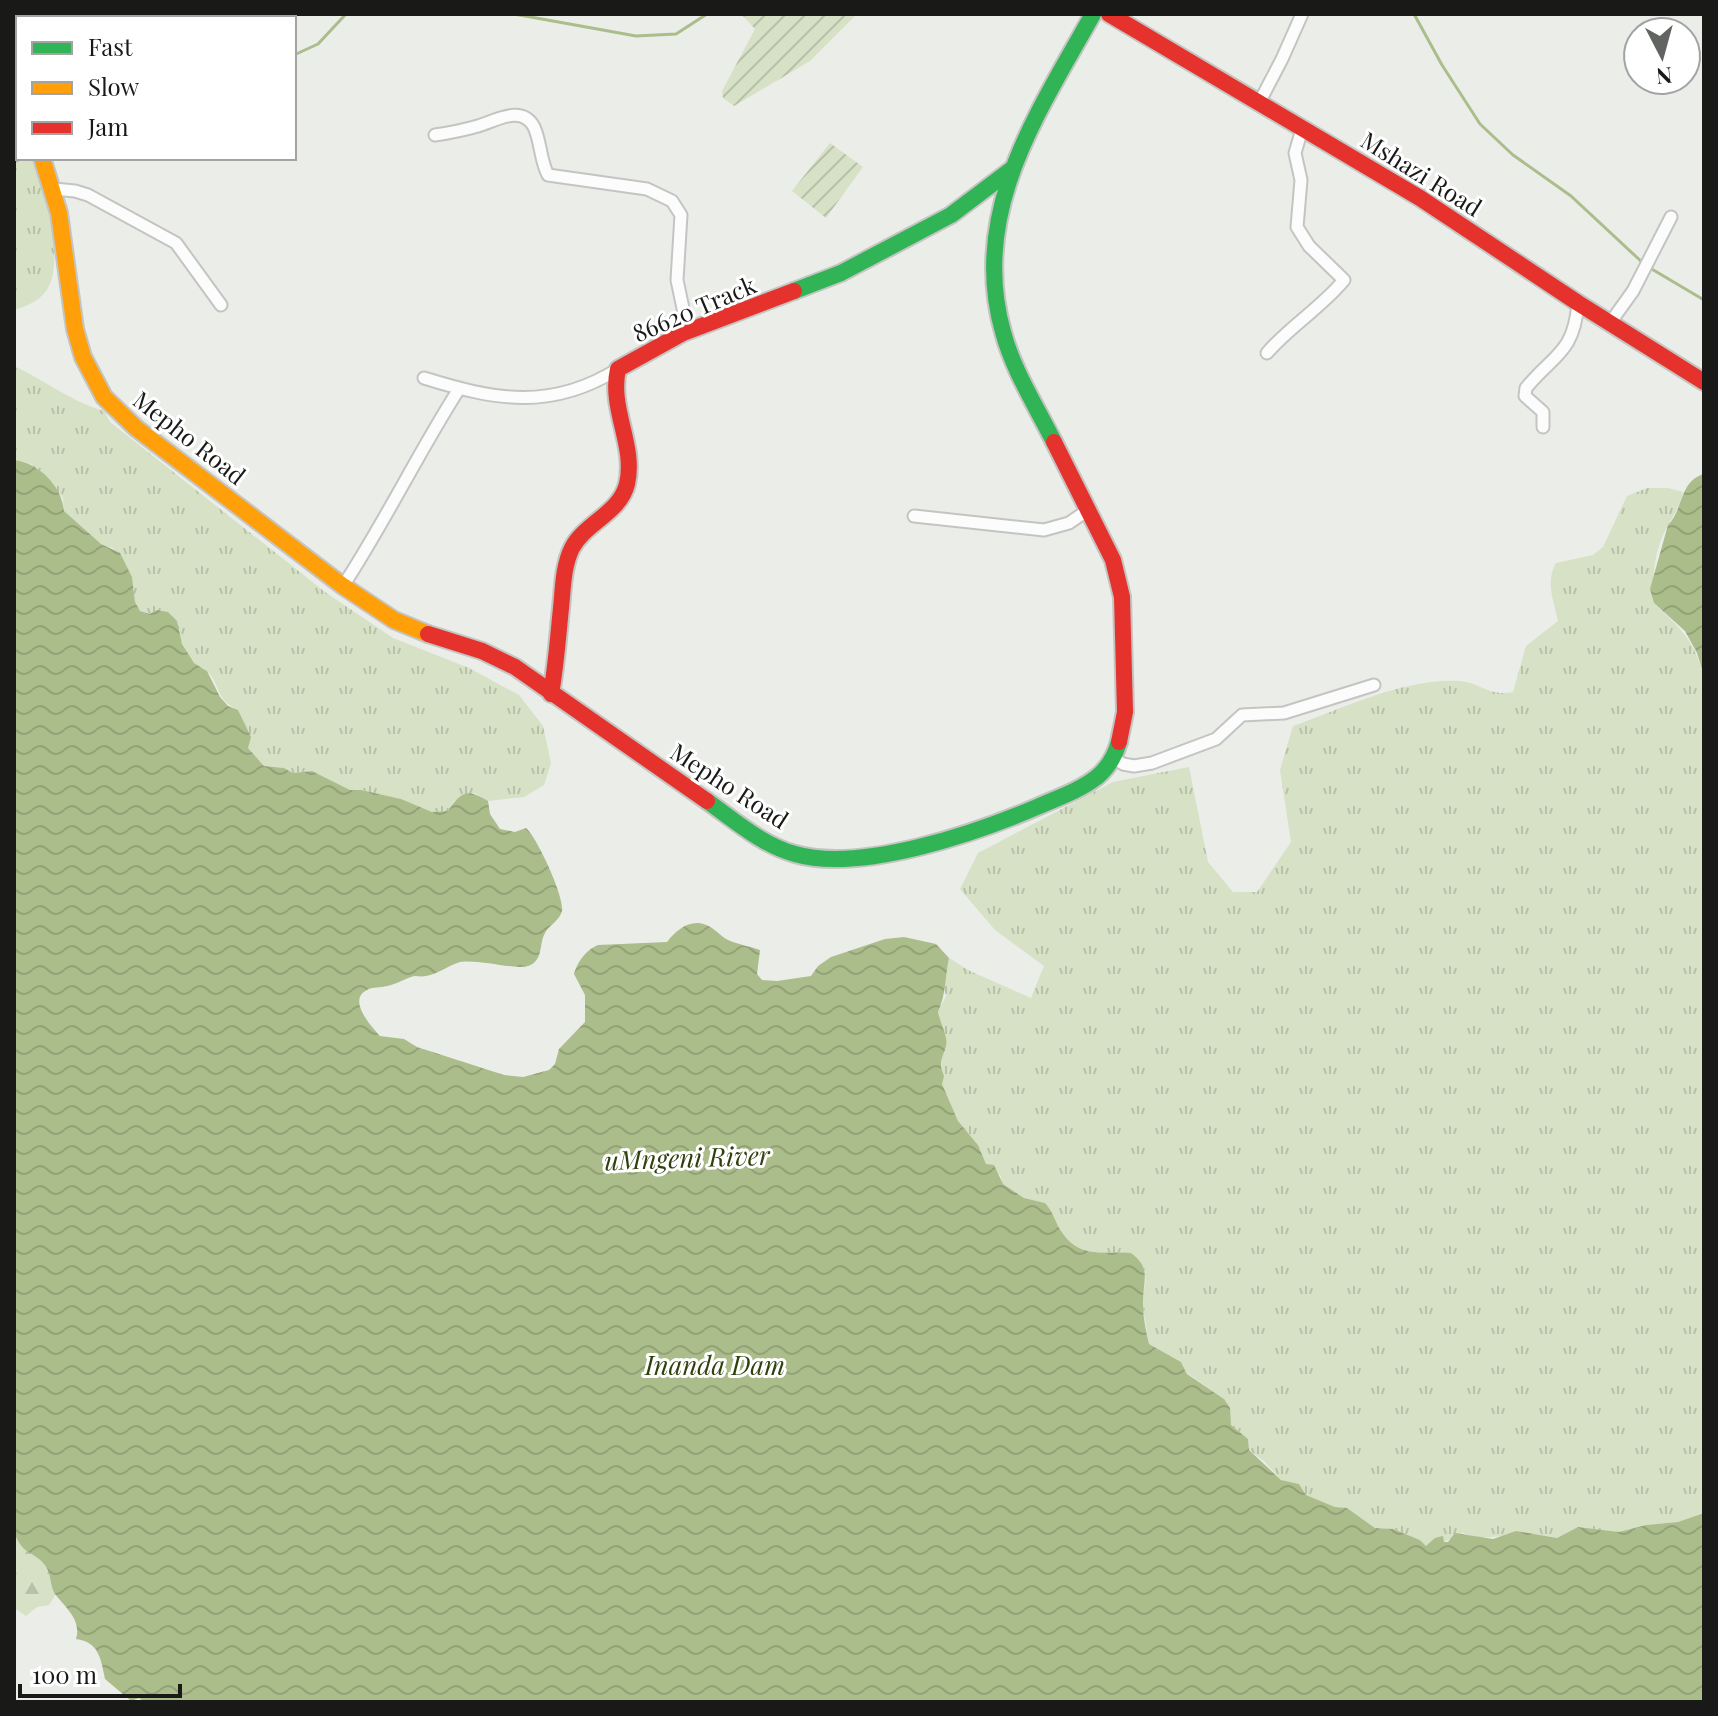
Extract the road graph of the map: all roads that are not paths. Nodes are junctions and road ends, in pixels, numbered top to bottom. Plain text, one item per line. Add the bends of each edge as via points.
1 (1093, 14) edge
2 (1109, 14) edge
3 (1302, 14) edge
4 (1259, 103) junction
5 (1302, 129) junction
6 (435, 135) dead end
7 (43, 160) edge
8 (1012, 169) junction
9 (54, 189) junction
10 (1671, 217) dead end
11 (1578, 303) junction
12 (221, 305) dead end
13 (1610, 323) junction
14 (688, 332) junction
15 (1267, 353) dead end
16 (618, 369) junction
17 (424, 378) dead end
18 (1704, 382) edge
19 (459, 389) junction
20 (1543, 427) dead end
21 (1088, 510) junction
22 (914, 516) dead end
23 (343, 586) junction
24 (1374, 685) dead end
25 (551, 694) junction
26 (1114, 758) junction

1 - 8 street
2 - 4 street, Mshazi Road
3 - 4 street
4 - 5 street, Mshazi Road
5 - 11 street, Mshazi Road via 1420,198
5 - 15 street via 1295,153 1301,180 1297,227 1344,280
6 - 14 street via 521,116 536,131 548,175 647,189 672,201 681,215 677,280
7 - 9 street, Mepho Road
8 - 14 street, 86620 Track via 951,215 841,273
8 - 21 street via 993,266 1003,333
9 - 12 street via 88,195 170,238
9 - 23 street, Mepho Road via 82,358 96,386 136,428
10 - 13 street
11 - 13 street, Mshazi Road
11 - 20 street via 1573,336 1526,388 1525,396 1543,412
13 - 18 street, Mshazi Road
14 - 16 street, 86620 Track
16 - 19 street via 595,383 529,399
16 - 25 street, 86620 Track via 614,396 629,462 627,483 623,497 572,547
17 - 19 street
19 - 23 street
21 - 22 street via 1044,530
21 - 26 street via 1113,560 1122,597 1125,712
23 - 25 street, Mepho Road via 394,620 515,667
24 - 26 street via 1284,713 1242,715 1216,739 1152,763 1134,766
25 - 26 street, Mepho Road via 763,840 821,858 858,857 968,835 1080,788

